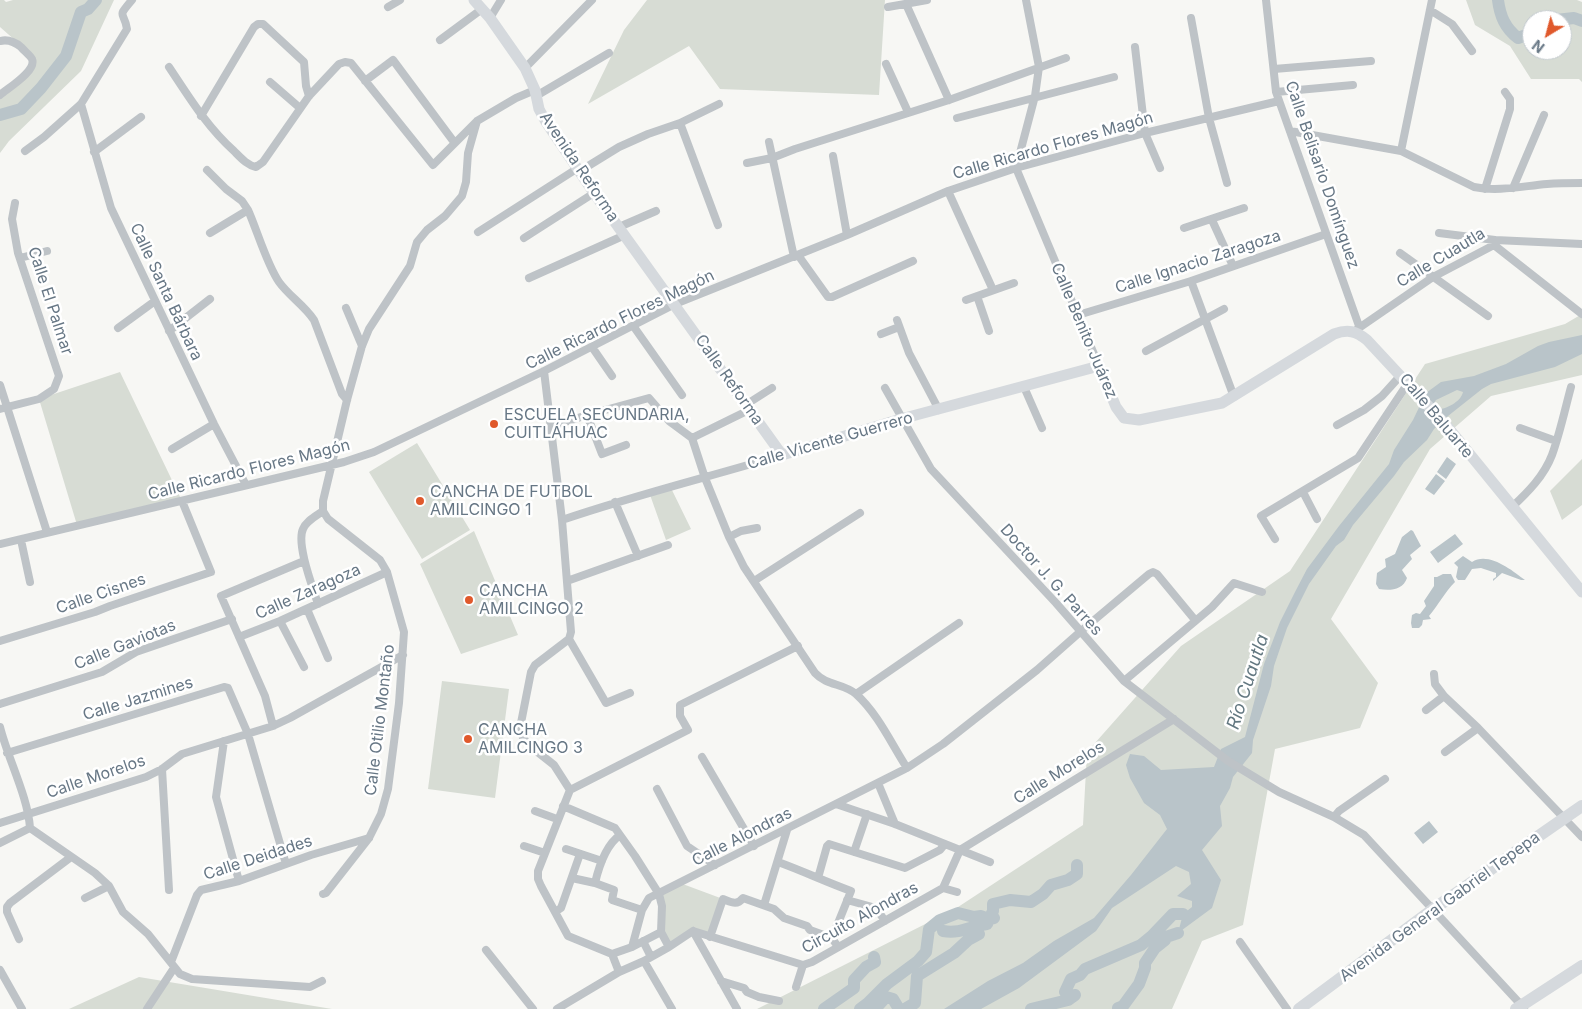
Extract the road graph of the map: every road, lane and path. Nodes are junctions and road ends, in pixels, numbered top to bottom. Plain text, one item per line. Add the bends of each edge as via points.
1 (132, 0) edge
2 (400, 0) edge
3 (501, 0) edge
4 (592, 0) edge
5 (927, 0) edge
6 (1026, 0) edge
7 (1266, 0) edge
8 (1432, 0) edge
9 (478, 4) edge
10 (906, 4) junction
11 (388, 7) dead end
12 (888, 7) dead end
13 (1430, 10) junction
14 (490, 18) junction
15 (1191, 18) dead end
16 (3, 40) edge
17 (440, 40) dead end
18 (1135, 47) dead end
19 (1472, 51) dead end
20 (609, 53) dead end
21 (1066, 58) dead end
22 (1371, 62) dead end
23 (886, 64) dead end
24 (169, 67) dead end
25 (1039, 67) junction
26 (525, 68) junction
27 (1274, 68) junction
28 (1114, 77) dead end
29 (365, 81) junction
30 (270, 82) dead end
31 (1353, 85) dead end
32 (1276, 92) junction
33 (1505, 92) dead end
34 (536, 93) junction
35 (0, 95) edge
36 (309, 96) junction
37 (1035, 96) junction
38 (949, 100) junction
39 (1278, 101) junction
40 (81, 104) junction
41 (719, 104) dead end
42 (300, 108) junction
43 (908, 112) junction
44 (1544, 115) dead end
45 (201, 116) junction
46 (141, 117) dead end
47 (957, 118) dead end
48 (1209, 118) junction
49 (477, 121) junction
50 (680, 123) junction
51 (1290, 131) junction
52 (1145, 133) junction
53 (454, 142) junction
54 (768, 142) dead end
55 (25, 151) dead end
56 (1401, 151) junction
57 (94, 152) junction
58 (833, 156) dead end
59 (772, 158) junction
60 (747, 163) dead end
61 (1016, 168) junction
62 (1160, 168) dead end
63 (579, 169) junction
64 (207, 170) dead end
65 (1227, 182) dead end
66 (1582, 183) edge
67 (1514, 188) junction
68 (1485, 189) junction
69 (948, 190) junction
70 (594, 193) junction
71 (15, 203) dead end
72 (1244, 208) dead end
73 (248, 210) junction
74 (656, 211) dead end
75 (1212, 220) junction
76 (718, 226) dead end
77 (1184, 228) dead end
78 (622, 231) junction
79 (478, 232) dead end
80 (210, 233) dead end
81 (1439, 233) dead end
82 (1326, 234) junction
83 (847, 235) junction
84 (524, 238) dead end
85 (1494, 243) junction
86 (1582, 244) edge
87 (47, 251) dead end
88 (1400, 253) dead end
89 (796, 256) junction
90 (20, 258) junction
91 (913, 261) dead end
92 (1233, 266) junction
93 (1432, 277) junction
94 (530, 278) dead end
95 (1191, 280) junction
96 (1014, 283) dead end
97 (993, 290) junction
98 (977, 296) junction
99 (210, 299) dead end
100 (966, 300) dead end
101 (155, 301) junction
102 (676, 304) junction
103 (346, 308) dead end
104 (1224, 309) dead end
105 (1581, 311) edge
106 (1078, 315) junction
107 (1488, 316) dead end
108 (1206, 320) junction
109 (634, 327) junction
110 (118, 328) dead end
111 (1357, 329) junction
112 (169, 331) junction
113 (989, 331) dead end
114 (881, 334) dead end
115 (362, 346) junction
116 (592, 347) junction
117 (1146, 351) dead end
118 (1099, 366) junction
119 (544, 371) junction
120 (612, 376) dead end
121 (1405, 379) junction
122 (0, 385) edge
123 (1024, 387) junction
124 (1571, 387) dead end
125 (772, 388) dead end
126 (885, 388) dead end
127 (682, 395) dead end
128 (1234, 396) junction
129 (347, 400) junction
130 (749, 407) junction
131 (4, 408) edge
132 (939, 410) junction
133 (587, 415) junction
134 (902, 419) junction
135 (214, 424) junction
136 (1337, 425) dead end
137 (550, 427) junction
138 (1042, 428) dead end
139 (1520, 428) dead end
140 (692, 438) junction
141 (1556, 441) junction
142 (626, 445) dead end
143 (172, 449) dead end
144 (782, 455) junction
145 (332, 464) junction
146 (705, 478) junction
147 (246, 485) junction
148 (1303, 492) junction
149 (182, 501) junction
150 (615, 502) junction
151 (1512, 507) junction
152 (323, 511) junction
153 (860, 513) dead end
154 (1317, 519) dead end
155 (562, 520) junction
156 (757, 528) dead end
157 (47, 532) junction
158 (729, 537) junction
159 (1275, 539) dead end
160 (20, 540) junction
161 (0, 544) edge
162 (668, 545) dead end
163 (638, 556) junction
164 (304, 561) junction
165 (387, 572) junction
166 (567, 581) junction
167 (754, 581) junction
168 (30, 582) dead end
169 (1262, 592) dead end
170 (1582, 592) edge
171 (318, 604) junction
172 (307, 610) junction
173 (232, 619) junction
174 (1195, 620) junction
175 (280, 622) junction
176 (959, 623) dead end
177 (1080, 632) junction
178 (239, 637) junction
179 (569, 638) junction
180 (0, 641) edge
181 (798, 646) junction
182 (403, 656) junction
183 (328, 658) dead end
184 (304, 667) dead end
185 (1434, 674) dead end
186 (1124, 681) junction
187 (630, 692) dead end
188 (856, 694) junction
189 (1444, 696) junction
190 (0, 704) edge
191 (1426, 710) dead end
192 (1174, 719) junction
193 (274, 726) junction
194 (0, 727) edge
195 (1478, 728) junction
196 (248, 734) junction
197 (224, 740) junction
198 (2, 741) edge
199 (1445, 752) dead end
200 (7, 753) junction
201 (702, 757) dead end
202 (907, 768) junction
203 (162, 769) junction
204 (1386, 779) dead end
205 (878, 782) junction
206 (657, 789) dead end
207 (570, 790) junction
208 (836, 804) junction
209 (563, 806) junction
210 (1582, 806) edge
211 (535, 811) dead end
212 (29, 814) junction
213 (867, 814) junction
214 (1334, 817) junction
215 (1565, 818) junction
216 (557, 819) junction
217 (0, 823) edge
218 (895, 824) junction
219 (30, 828) junction
220 (787, 830) junction
221 (620, 835) junction
222 (1582, 837) edge
223 (369, 838) junction
224 (0, 843) edge
225 (945, 844) junction
226 (524, 846) dead end
227 (754, 846) junction
228 (566, 849) dead end
229 (960, 850) junction
230 (854, 852) junction
231 (545, 853) junction
232 (580, 854) junction
233 (71, 857) junction
234 (602, 861) junction
235 (778, 862) junction
236 (990, 862) dead end
237 (286, 864) junction
238 (715, 865) junction
239 (572, 878) junction
240 (818, 878) junction
241 (238, 881) junction
242 (595, 883) junction
243 (109, 886) junction
244 (944, 888) junction
245 (169, 890) dead end
246 (957, 892) dead end
247 (323, 894) dead end
248 (659, 894) junction
249 (85, 898) dead end
250 (847, 900) junction
251 (764, 905) junction
252 (642, 910) junction
253 (1432, 910) junction
254 (555, 912) junction
255 (885, 921) junction
256 (693, 931) junction
257 (661, 932) junction
258 (710, 937) junction
259 (832, 938) junction
260 (19, 939) dead end
261 (643, 941) junction
262 (1240, 942) dead end
263 (632, 947) junction
264 (669, 947) junction
265 (838, 947) junction
266 (486, 950) dead end
267 (612, 954) junction
268 (648, 959) junction
269 (803, 965) junction
270 (1582, 966) edge
271 (175, 968) junction
272 (0, 970) edge
273 (619, 972) junction
274 (322, 981) dead end
275 (721, 982) junction
276 (796, 987) dead end
277 (779, 1001) dead end
278 (1521, 1008) edge
279 (22, 1009) edge
280 (147, 1009) edge
281 (534, 1009) edge
282 (557, 1009) edge
283 (672, 1009) edge
284 (737, 1009) edge
285 (1287, 1009) edge
286 (1299, 1009) edge

1 - 40 street via 122,11 127,29
2 - 11 street
3 - 14 street
4 - 26 street
5 - 10 street
6 - 25 street
7 - 27 street, Calle Belisario Domínguez
8 - 13 street
9 - 14 street, Avenida Reforma
9 - 17 street
10 - 12 street
10 - 38 street
13 - 19 street via 1452,24
13 - 56 street
14 - 26 street, Avenida Reforma
15 - 48 street
16 - 35 street via 18,44 32,58 32,65 30,71
18 - 52 street
20 - 34 street
21 - 25 street
22 - 27 street
23 - 43 street
24 - 45 street
25 - 37 street
25 - 38 street
26 - 34 street, Avenida Reforma
27 - 32 street, Calle Belisario Domínguez
28 - 37 street
29 - 36 street via 350,63 345,62 339,64
29 - 53 street via 394,60
29 - 53 street via 433,165
30 - 42 street
31 - 32 street
32 - 39 street, Calle Belisario Domínguez
33 - 68 street via 1510,99 1510,109
34 - 49 street via 516,98
34 - 63 street, Avenida Reforma via 546,122
36 - 42 street
36 - 45 street via 304,62 263,24 258,24
37 - 47 street
37 - 61 street
38 - 43 street
39 - 48 street, Calle Ricardo Flores Magón
39 - 51 street, Calle Belisario Domínguez
40 - 55 street
40 - 57 street, Calle Santa Bárbara
41 - 50 street
42 - 45 street via 263,162 256,167 242,159
43 - 59 street
44 - 67 street
46 - 57 street
48 - 52 street, Calle Ricardo Flores Magón
48 - 65 street
49 - 53 street
49 - 115 street via 468,153 462,196 417,242 410,266 373,322
50 - 63 street via 619,147
50 - 76 street
51 - 56 street
51 - 82 street, Calle Belisario Domínguez
52 - 61 street, Calle Ricardo Flores Magón
52 - 62 street
54 - 59 street
56 - 68 street
57 - 101 street, Calle Santa Bárbara via 111,208
58 - 83 street
59 - 60 street
59 - 89 street
61 - 69 street, Calle Ricardo Flores Magón
61 - 106 street, Calle Benito Juárez
63 - 70 street, Avenida Reforma
63 - 79 street
64 - 73 street
66 - 67 street
67 - 68 street
69 - 83 street, Calle Ricardo Flores Magón
69 - 97 street
70 - 78 street, Avenida Reforma
70 - 84 street
71 - 90 street, Calle El Palmar via 12,219
72 - 75 street
73 - 80 street
73 - 129 street via 278,280 314,320
74 - 78 street
75 - 77 street
75 - 92 street
78 - 94 street
78 - 102 street, Avenida Reforma
81 - 85 street
82 - 92 street, Calle Ignacio Zaragoza
82 - 111 street, Calle Belisario Domínguez
83 - 89 street, Calle Ricardo Flores Magón
85 - 86 street, Calle Cuautla
85 - 93 street, Calle Cuautla
85 - 105 street
87 - 90 street
88 - 93 street
89 - 91 street via 828,297
89 - 102 street, Calle Ricardo Flores Magón
90 - 131 street, Calle El Palmar via 59,376 54,389 39,399
92 - 95 street, Calle Ignacio Zaragoza
93 - 107 street
93 - 111 street, Calle Cuautla
95 - 106 street, Calle Ignacio Zaragoza
95 - 108 street
96 - 97 street
97 - 98 street
98 - 100 street
98 - 113 street
99 - 112 street
101 - 110 street
101 - 112 street, Calle Santa Bárbara
102 - 109 street, Calle Ricardo Flores Magón
102 - 130 street, Calle Reforma
103 - 115 street
104 - 108 street
106 - 118 street, Calle Benito Juárez
108 - 117 street
108 - 128 street
109 - 116 street, Calle Ricardo Flores Magón
109 - 127 street
111 - 121 street, Calle Baluarte
111 - 128 street, Calle Benito Juárez via 1334,334
112 - 135 street, Calle Santa Bárbara
114 - 132 street via 898,324 909,353
115 - 129 street
116 - 119 street, Calle Ricardo Flores Magón
116 - 120 street
118 - 123 street, Calle Vicente Guerrero
118 - 128 street, Calle Benito Juárez via 1120,413 1131,420 1222,403
119 - 137 street
119 - 145 street, Calle Ricardo Flores Magón via 374,452
121 - 136 street via 1364,410
121 - 148 street via 1358,458
121 - 151 street, Calle Baluarte
122 - 131 street
123 - 132 street, Calle Vicente Guerrero
123 - 138 street
124 - 141 street
125 - 130 street
126 - 134 street, Doctor J. G. Parres
129 - 145 street
130 - 140 street
130 - 144 street, Calle Reforma
131 - 157 street
132 - 134 street, Calle Vicente Guerrero
133 - 137 street
133 - 140 street via 649,398 669,421
133 - 142 street via 602,454
134 - 144 street, Calle Vicente Guerrero
134 - 177 street, Doctor J. G. Parres via 931,469
135 - 143 street
135 - 147 street, Calle Santa Bárbara
137 - 155 street
139 - 141 street
140 - 146 street
141 - 151 street via 1544,471
144 - 146 street, Calle Vicente Guerrero
145 - 147 street, Calle Ricardo Flores Magón
145 - 152 street
146 - 150 street, Calle Vicente Guerrero
146 - 158 street
147 - 149 street, Calle Ricardo Flores Magón
148 - 154 street
148 - 159 street via 1261,516
149 - 157 street, Calle Ricardo Flores Magón
149 - 180 street, Calle Cisnes via 210,572
150 - 155 street, Calle Vicente Guerrero
150 - 163 street
151 - 170 street, Calle Baluarte
152 - 164 street via 302,530
152 - 165 street, Calle Otilio Montaño via 380,560
153 - 167 street
155 - 166 street
156 - 158 street
157 - 160 street, Calle Ricardo Flores Magón
158 - 167 street
160 - 161 street, Calle Ricardo Flores Magón
160 - 168 street
162 - 163 street
163 - 166 street
164 - 171 street
164 - 173 street via 221,596
165 - 171 street, Calle Zaragoza
165 - 182 street, Calle Otilio Montaño via 404,632
166 - 179 street
167 - 181 street
169 - 174 street via 1234,583
171 - 172 street, Calle Zaragoza
172 - 175 street, Calle Zaragoza
172 - 183 street
173 - 178 street
173 - 190 street, Calle Gaviotas via 136,652 102,672
174 - 177 street, Calle Alondras via 1153,572
174 - 186 street
175 - 178 street, Calle Zaragoza
175 - 184 street
176 - 188 street
177 - 186 street, Doctor J. G. Parres
177 - 202 street, Calle Alondras via 989,709
178 - 193 street
179 - 187 street via 606,703
179 - 207 street via 535,665 520,728 523,738 554,765
181 - 188 street via 821,679 847,687
181 - 207 street via 680,705 680,716 688,730
182 - 193 street, Calle Morelos
182 - 223 street, Calle Otilio Montaño via 388,789 381,814
185 - 189 street via 1435,684
186 - 192 street, Doctor J. G. Parres
188 - 202 street via 874,714
189 - 191 street
189 - 195 street
192 - 214 street, Doctor J. G. Parres via 1228,761 1279,792
192 - 229 street, Calle Morelos
193 - 196 street, Calle Morelos
194 - 198 street
195 - 199 street
195 - 215 street
196 - 197 street, Calle Morelos
196 - 200 street, Calle Jazmines via 230,690 224,687
196 - 237 street, Calle Jazmines
197 - 203 street, Calle Morelos via 182,754
197 - 241 street via 216,797
198 - 200 street
200 - 212 street
201 - 227 street
202 - 205 street, Calle Alondras
203 - 212 street, Calle Morelos
203 - 245 street
204 - 214 street
205 - 208 street, Calle Alondras
205 - 218 street
206 - 238 street via 687,846
207 - 209 street
208 - 213 street
208 - 220 street, Calle Alondras
209 - 216 street
209 - 221 street via 615,828
210 - 215 main road, Avenida General Gabriel Tepepa
211 - 216 street
212 - 217 street, Calle Morelos
212 - 219 street
213 - 218 street
213 - 230 street
214 - 253 street, Doctor J. G. Parres via 1364,835
215 - 222 street
215 - 253 main road, Avenida General Gabriel Tepepa
216 - 231 street
218 - 225 street
219 - 224 street
219 - 233 street
220 - 227 street, Calle Alondras
220 - 235 street
221 - 234 street via 612,840
221 - 248 street
223 - 237 street, Calle Deidades
223 - 247 street, Calle Otilio Montaño
225 - 229 street
225 - 230 street via 940,850 905,868
226 - 231 street
227 - 238 street, Calle Alondras
228 - 232 street
229 - 236 street
229 - 244 street, Circuito Alondras
230 - 240 street via 829,844
231 - 254 street via 538,879
232 - 234 street
232 - 239 street
233 - 243 street
233 - 260 street via 7,907
234 - 242 street
235 - 240 street
235 - 251 street
237 - 241 street, Calle Deidades
238 - 248 street, Calle Alondras
239 - 242 street
239 - 254 street via 561,908
240 - 250 street via 851,892
241 - 271 street, Calle Deidades via 201,890 197,895
242 - 252 street via 614,890 612,900
243 - 249 street
243 - 271 street via 123,912 148,934
244 - 246 street
244 - 255 street, Circuito Alondras
248 - 252 street, Calle Alondras via 649,898
248 - 257 street
250 - 255 street via 876,908
250 - 259 street
251 - 258 street via 743,898 735,903 723,899
251 - 259 street via 784,918
252 - 263 street
253 - 278 street, Doctor J. G. Parres
253 - 286 main road, Avenida General Gabriel Tepepa
254 - 267 street via 568,936
255 - 265 street, Circuito Alondras
256 - 258 street, Circuito Alondras
256 - 264 street
256 - 275 street
257 - 261 street
257 - 264 street
258 - 269 street, Circuito Alondras
259 - 265 street
261 - 263 street
261 - 268 street
262 - 285 street
263 - 267 street
264 - 268 street
265 - 269 street, Circuito Alondras
266 - 281 street
267 - 273 street
268 - 273 street
268 - 283 street
269 - 276 street
270 - 278 main road
271 - 274 street via 192,979 310,987
271 - 280 street
272 - 279 street
273 - 282 street
275 - 277 street via 744,988 759,998
275 - 284 street

